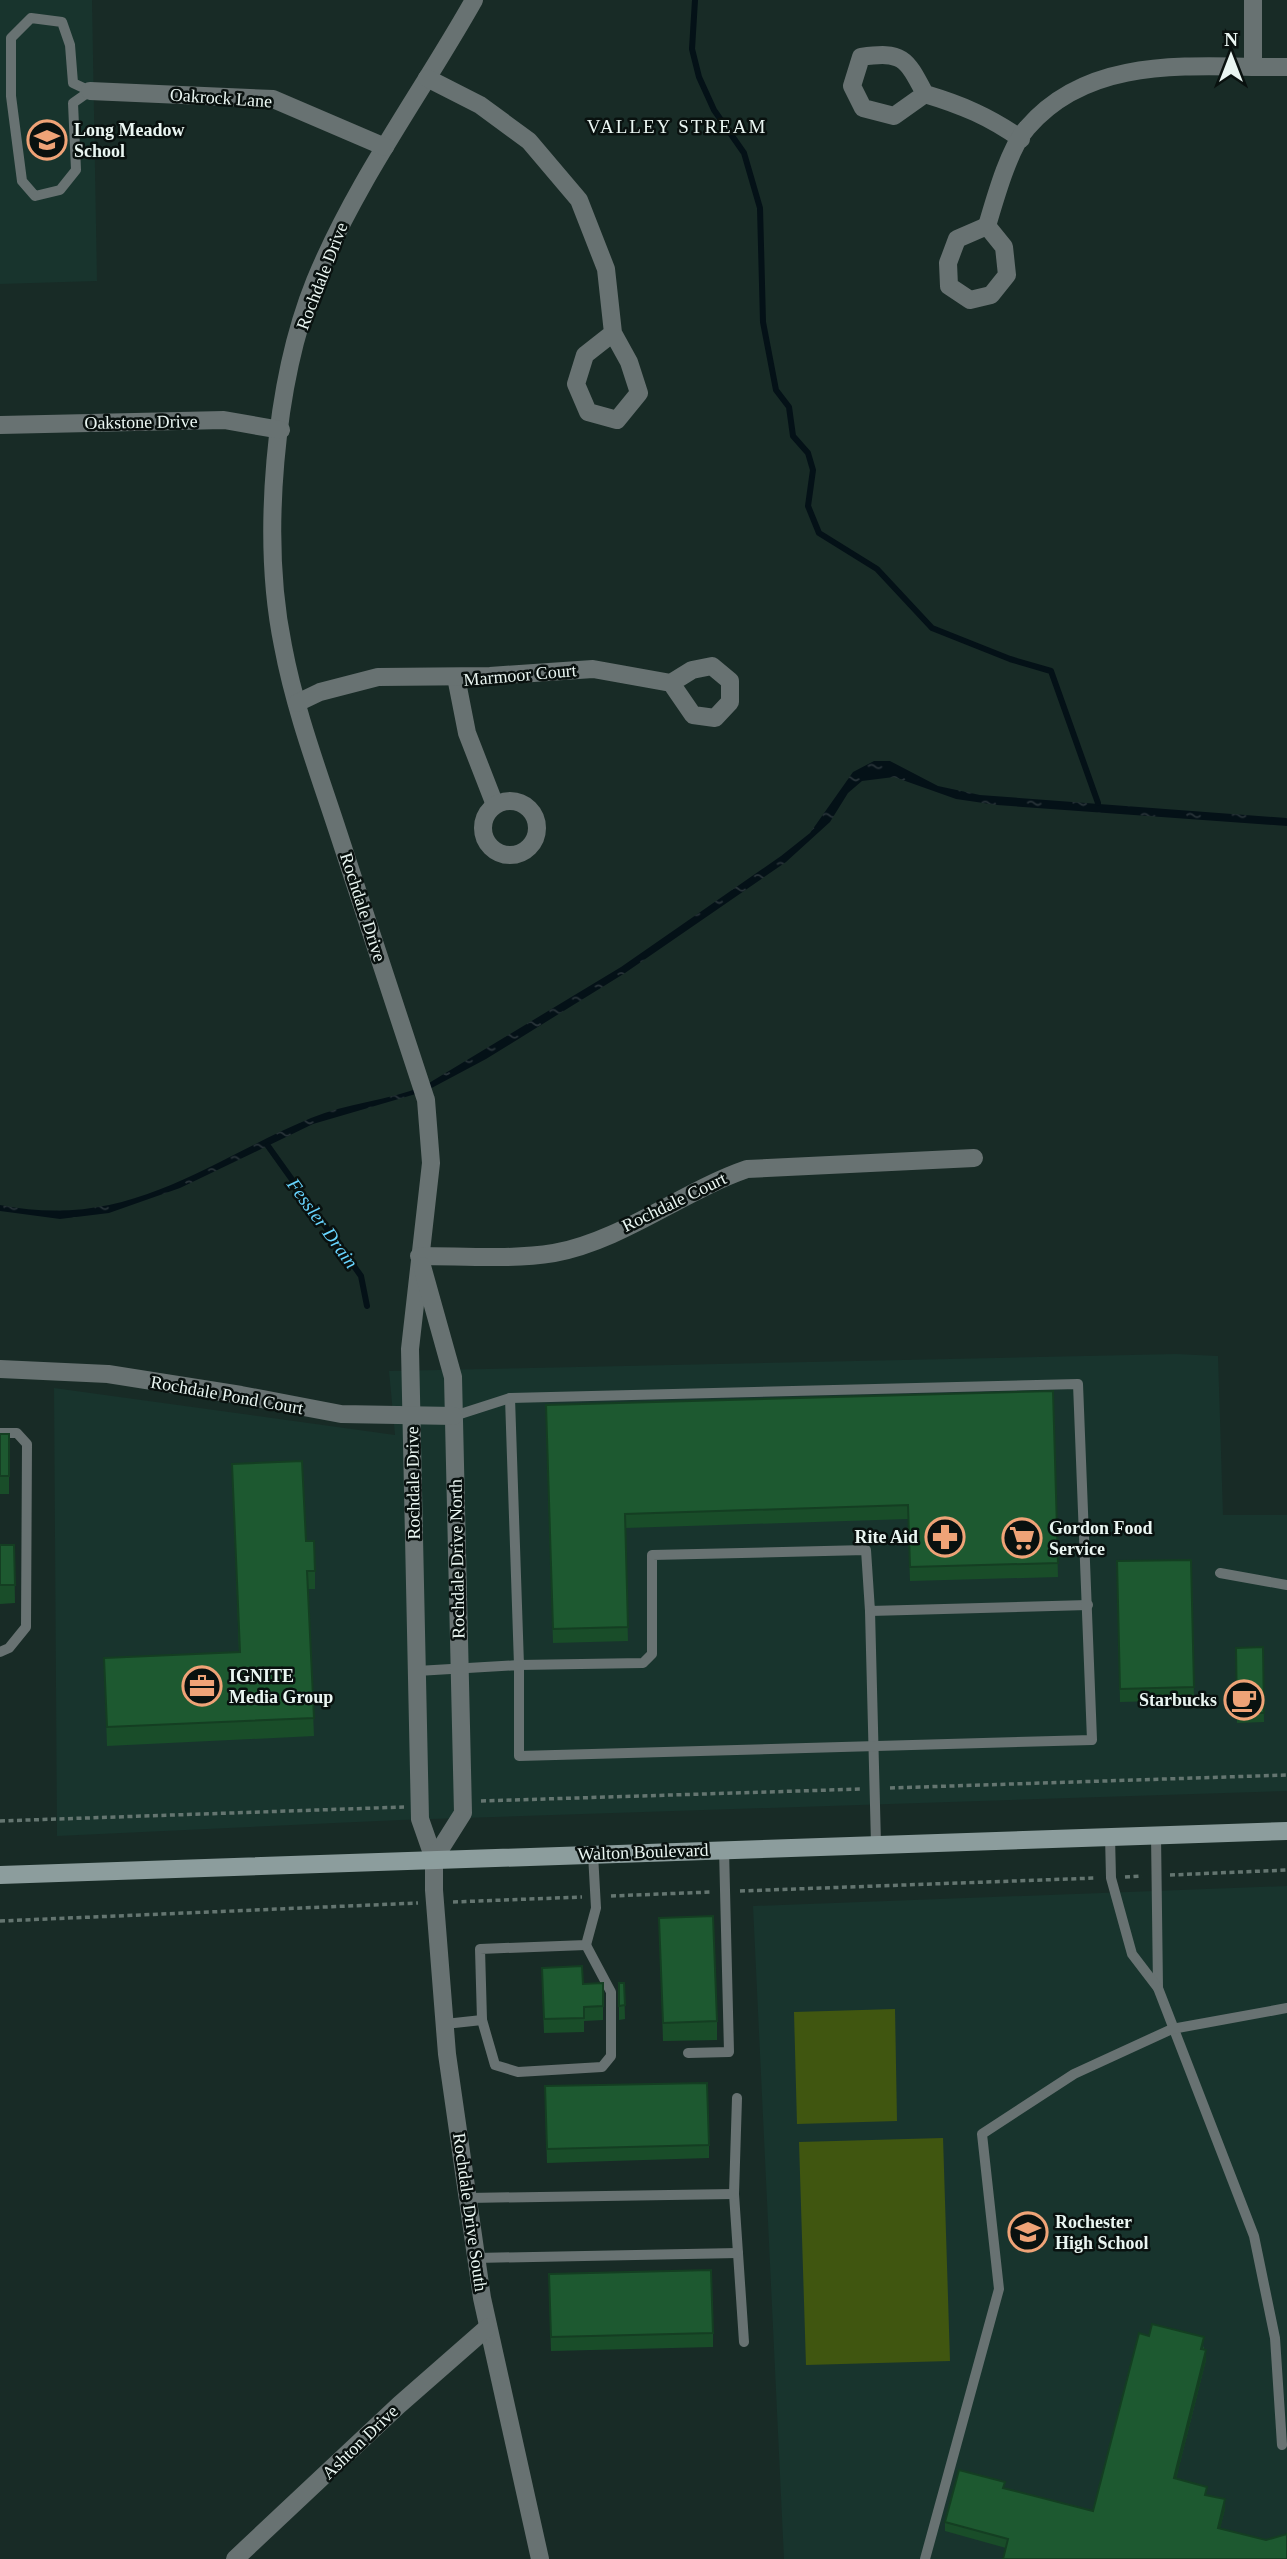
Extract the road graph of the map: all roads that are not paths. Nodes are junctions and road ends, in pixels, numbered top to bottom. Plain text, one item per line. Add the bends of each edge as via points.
1 (474, 0) edge
2 (1253, 0) edge
3 (1253, 67) junction
4 (1287, 67) edge
5 (428, 78) junction
6 (90, 91) junction
7 (925, 94) dead end
8 (1021, 139) junction
9 (385, 147) junction
10 (987, 226) dead end
11 (613, 333) junction
12 (0, 425) edge
13 (281, 430) junction
14 (456, 677) junction
15 (671, 683) dead end
16 (297, 703) junction
17 (495, 805) dead end
18 (974, 1158) dead end
19 (419, 1256) junction
20 (0, 1369) edge
21 (510, 1398) junction
22 (412, 1416) junction
23 (454, 1416) junction
24 (0, 1433) edge
25 (1220, 1573) dead end
26 (1287, 1584) edge
27 (1087, 1605) junction
28 (870, 1611) junction
29 (0, 1652) edge
30 (519, 1665) junction
31 (459, 1666) junction
32 (417, 1671) junction
33 (874, 1748) junction
34 (1287, 1830) edge
35 (1156, 1835) junction
36 (1110, 1836) junction
37 (876, 1844) junction
38 (724, 1849) junction
39 (593, 1854) junction
40 (435, 1859) junction
41 (0, 1875) edge
42 (586, 1945) junction
43 (1157, 1988) junction
44 (1287, 2008) edge
45 (482, 2020) junction
46 (444, 2024) junction
47 (1172, 2029) junction
48 (688, 2053) dead end
49 (737, 2098) dead end
50 (734, 2194) junction
51 (468, 2198) junction
52 (737, 2253) junction
53 (476, 2258) junction
54 (488, 2327) junction
55 (744, 2342) dead end
56 (1282, 2445) dead end
57 (235, 2559) edge
58 (540, 2559) edge
59 (925, 2559) edge

1 - 5 street, Rochdale Drive
2 - 3 street
3 - 4 street
3 - 8 street via 1129,71 1096,78 1061,95 1025,129
5 - 9 street, Rochdale Drive
5 - 11 street via 480,105 529,141 579,200 606,269
6 - 6 lane via 73,83 70,45 62,22 31,19 11,38 11,96 22,181 35,196 60,190 76,170 73,103
6 - 9 street, Oakrock Lane via 273,99
7 - 8 street via 989,117
8 - 10 street via 999,185
9 - 13 street, Rochdale Drive via 342,221 315,282 291,366
11 - 11 street via 585,355 576,384 588,412 617,420 639,393
12 - 13 street, Oakstone Drive via 224,420
13 - 16 street, Rochdale Drive via 273,504 274,581 282,646
14 - 15 street, Marmoor Court via 593,669
14 - 16 street via 378,677
14 - 17 street, Marmoor Court via 467,733
16 - 19 street, Rochdale Drive via 426,1100 431,1163
18 - 19 street, Rochdale Court via 747,1168 602,1238 555,1253
19 - 22 street, Rochdale Drive via 410,1349
19 - 23 street, Rochdale Drive North via 453,1377
20 - 22 street, Rochdale Pond Court via 108,1374 341,1414
21 - 23 lane
21 - 27 lane via 1078,1384
21 - 30 lane
22 - 23 street, Rochdale Pond Court
22 - 32 street, Rochdale Drive
23 - 31 street, Rochdale Drive North
24 - 29 lane via 17,1433 27,1444 26,1627
25 - 26 lane
27 - 28 lane
27 - 33 lane via 1092,1741
28 - 30 lane via 866,1550 652,1556 653,1654 643,1663
28 - 33 lane
30 - 31 lane
30 - 33 lane via 519,1756
31 - 32 lane
31 - 40 street, Rochdale Drive North via 463,1813
32 - 40 street, Rochdale Drive via 420,1819
33 - 37 lane
34 - 35 main road, Walton Boulevard
35 - 36 main road, Walton Boulevard
35 - 43 lane
36 - 37 main road, Walton Boulevard
36 - 43 lane via 1111,1878 1132,1954
37 - 38 main road, Walton Boulevard
38 - 39 main road, Walton Boulevard
38 - 48 lane via 729,2052
39 - 40 main road, Walton Boulevard
39 - 42 lane via 596,1908
40 - 41 main road, Walton Boulevard
40 - 46 street, Rochdale Drive South
42 - 45 lane via 480,1949
42 - 45 lane via 611,1992 611,2056 602,2067 518,2072 495,2065
43 - 47 lane
44 - 47 lane
45 - 46 lane
46 - 51 street, Rochdale Drive South
47 - 56 lane via 1254,2236 1275,2338
47 - 59 lane via 1074,2074 982,2134 999,2289
49 - 50 lane
50 - 51 lane
50 - 52 lane
51 - 53 street, Rochdale Drive South
52 - 53 lane
52 - 55 lane
53 - 54 street, Rochdale Drive South
54 - 57 street, Ashton Drive
54 - 58 street, Rochdale Drive South

